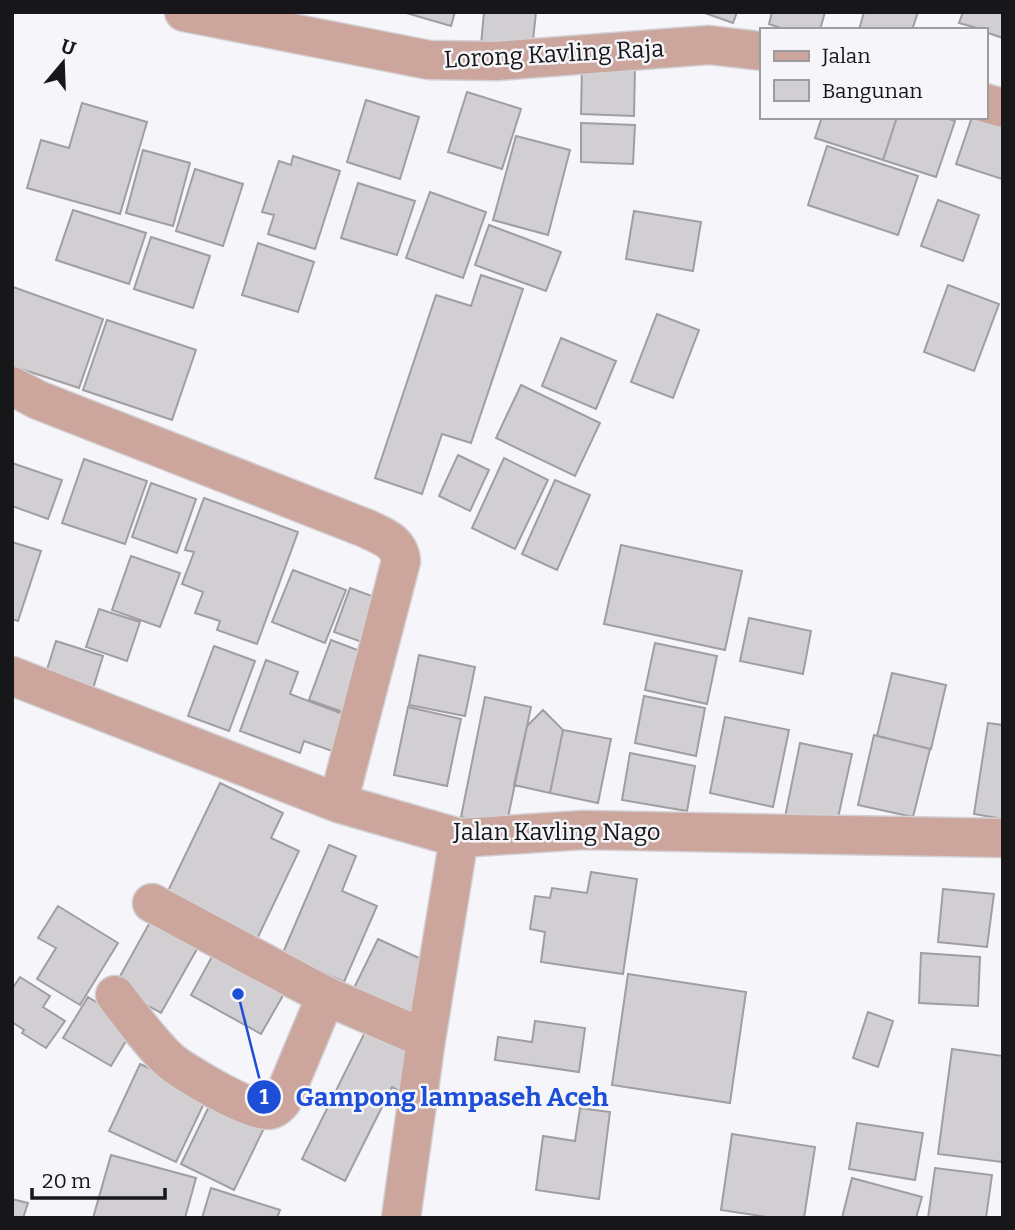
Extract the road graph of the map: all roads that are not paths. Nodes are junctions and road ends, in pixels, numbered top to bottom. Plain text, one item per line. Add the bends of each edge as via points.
1 (184, 12) edge
2 (760, 51) edge
3 (12, 386) edge
4 (12, 676) edge
5 (338, 803) junction
6 (459, 838) junction
7 (1003, 838) edge
8 (152, 903) dead end
9 (116, 996) dead end
10 (326, 996) junction
11 (426, 1039) junction
12 (401, 1218) edge

1 - 2 street, Lorong Kavling Raja via 429,60 532,59 709,45
3 - 5 street via 365,528 390,540 400,551 386,625
4 - 5 street, Jalan Kavling Nago
5 - 6 street, Jalan Kavling Nago
6 - 7 street, Jalan Kavling Nago via 583,830
6 - 11 street
8 - 10 street
9 - 10 street via 170,1061 198,1080 268,1110 282,1101
10 - 11 street
11 - 12 street

